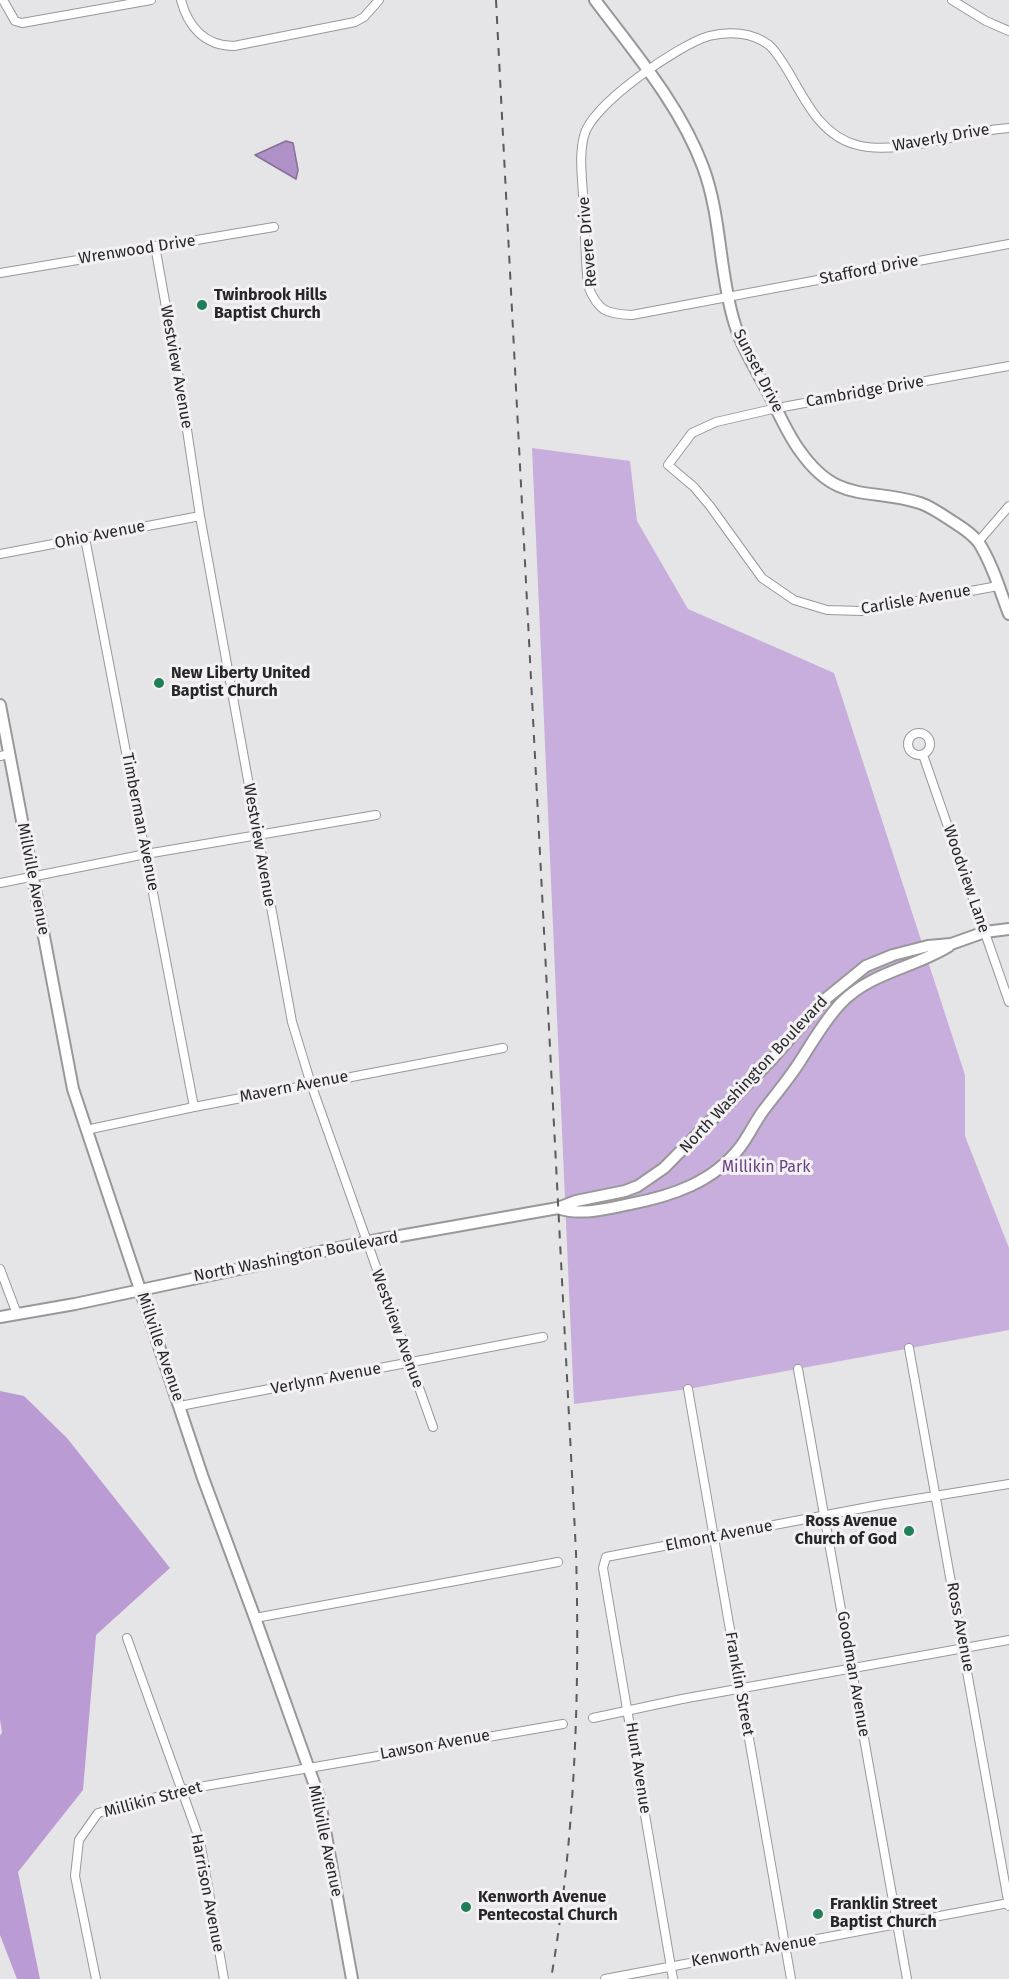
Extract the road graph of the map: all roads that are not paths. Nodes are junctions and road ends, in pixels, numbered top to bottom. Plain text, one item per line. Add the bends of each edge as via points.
1 (3, 0) edge
2 (151, 0) edge
3 (379, 0) edge
4 (595, 0) edge
5 (952, 0) edge
6 (182, 3) edge
7 (1009, 31) edge
8 (647, 71) junction
9 (1009, 128) edge
10 (274, 227) dead end
11 (1009, 244) edge
12 (155, 246) junction
13 (0, 273) edge
14 (729, 297) junction
15 (1009, 366) edge
16 (777, 408) junction
17 (668, 465) joint
18 (1009, 506) edge
19 (200, 516) junction
20 (86, 538) junction
21 (978, 542) junction
22 (0, 554) edge
23 (1004, 585) edge
24 (1009, 614) edge
25 (0, 705) edge
26 (5, 755) edge
27 (923, 755) dead end
28 (376, 815) dead end
29 (257, 835) junction
30 (146, 854) junction
31 (32, 877) junction
32 (0, 883) edge
33 (1009, 929) edge
34 (985, 933) junction
35 (951, 944) junction
36 (1009, 1002) edge
37 (503, 1048) dead end
38 (311, 1084) junction
39 (194, 1107) junction
40 (86, 1130) junction
41 (558, 1208) junction
42 (366, 1242) junction
43 (0, 1269) edge
44 (140, 1289) junction
45 (17, 1314) junction
46 (0, 1317) edge
47 (543, 1337) dead end
48 (909, 1348) dead end
49 (409, 1364) junction
50 (798, 1369) dead end
51 (688, 1389) dead end
52 (180, 1406) junction
53 (433, 1427) dead end
54 (1009, 1484) edge
55 (936, 1497) junction
56 (826, 1517) junction
57 (714, 1536) junction
58 (606, 1557) joint
59 (558, 1562) dead end
60 (255, 1618) junction
61 (127, 1638) dead end
62 (1009, 1640) edge
63 (964, 1648) junction
64 (852, 1670) junction
65 (740, 1689) junction
66 (628, 1711) junction
67 (593, 1718) dead end
68 (563, 1724) dead end
69 (308, 1768) junction
70 (182, 1790) junction
71 (1009, 1904) edge
72 (897, 1924) junction
73 (785, 1946) junction
74 (671, 1966) junction
75 (96, 1979) edge
76 (224, 1979) edge
77 (352, 1979) edge
78 (605, 1979) edge
79 (673, 1979) edge
80 (791, 1979) edge
81 (907, 1979) edge

1 - 2 street via 15,21 22,23
3 - 6 street via 355,22 234,46 215,45 203,38
4 - 8 street, Sunset Drive
5 - 7 street
8 - 9 street, Waverly Drive via 692,42 732,33 754,37 770,46 822,124 855,145 876,149 900,147
8 - 14 street, Sunset Drive via 684,127 703,168
8 - 14 street, Revere Drive via 605,105 590,121 584,136 588,286 603,310 617,314 632,315
10 - 12 street, Wrenwood Drive
11 - 14 street, Stafford Drive
12 - 13 street, Wrenwood Drive
12 - 19 street, Westview Avenue
14 - 16 street, Sunset Drive via 741,339
15 - 16 street, Cambridge Drive
16 - 17 street, Cambridge Drive via 703,427 692,433
16 - 21 street, Sunset Drive via 799,451 821,476 860,494 920,503 942,514
17 - 23 street, Carlisle Avenue via 710,506 762,578 794,600 827,610 862,610
18 - 21 street
19 - 20 street, Ohio Avenue
19 - 29 street, Westview Avenue
20 - 22 street, Ohio Avenue
20 - 30 street, Timberman Avenue
21 - 23 street, Sunset Drive
23 - 24 street, Sunset Drive
25 - 26 street, Millville Avenue
26 - 31 street, Millville Avenue
27 - 34 street, Woodview Lane
28 - 29 street
29 - 30 street
29 - 38 street, Westview Avenue via 292,1023
30 - 31 street
30 - 39 street, Timberman Avenue
31 - 32 street
31 - 40 street, Millville Avenue via 73,1089
33 - 34 street, North Washington Boulevard
34 - 35 street, North Washington Boulevard
34 - 36 street, Woodview Lane
35 - 41 street, North Washington Boulevard via 892,955 866,966 823,1001 749,1084 664,1168 625,1191
35 - 41 street, North Washington Boulevard via 931,957 884,973 841,1003 740,1147 698,1183 624,1206 574,1212
37 - 38 street, Mavern Avenue
38 - 39 street, Mavern Avenue
38 - 42 street, Westview Avenue
39 - 40 street, Mavern Avenue
40 - 44 street, Millville Avenue
41 - 42 street, North Washington Boulevard
42 - 44 street, North Washington Boulevard
42 - 49 street, Westview Avenue
43 - 45 street
44 - 45 street, North Washington Boulevard
44 - 52 street, Millville Avenue
45 - 46 street, North Washington Boulevard
47 - 49 street, Verlynn Avenue
48 - 55 street, Ross Avenue
49 - 52 street, Verlynn Avenue
49 - 53 street, Westview Avenue
50 - 56 street, Goodman Avenue
51 - 57 street, Franklin Street
52 - 60 street, Millville Avenue
54 - 55 street, Elmont Avenue
55 - 56 street, Elmont Avenue
55 - 63 street, Ross Avenue
56 - 57 street, Elmont Avenue
56 - 64 street, Goodman Avenue
57 - 58 street, Elmont Avenue
57 - 65 street, Franklin Street
58 - 66 street, Hunt Avenue via 603,1568
59 - 60 street
60 - 69 street, Millville Avenue
61 - 70 street, Harrison Avenue
62 - 63 street
63 - 64 street
63 - 71 street, Ross Avenue
64 - 65 street
64 - 72 street, Goodman Avenue
65 - 66 street
65 - 73 street, Franklin Street
66 - 67 street
66 - 74 street, Hunt Avenue
68 - 69 street, Lawson Avenue
69 - 70 street, Millikin Street
69 - 77 street, Millville Avenue via 323,1814
70 - 75 street, Millikin Street via 98,1813 79,1840 75,1876
70 - 76 street, Harrison Avenue via 200,1841
71 - 72 street, Kenworth Avenue
72 - 73 street, Kenworth Avenue
72 - 81 street, Goodman Avenue
73 - 74 street, Kenworth Avenue
73 - 80 street, Franklin Street
74 - 78 street, Kenworth Avenue
74 - 79 street, Hunt Avenue

